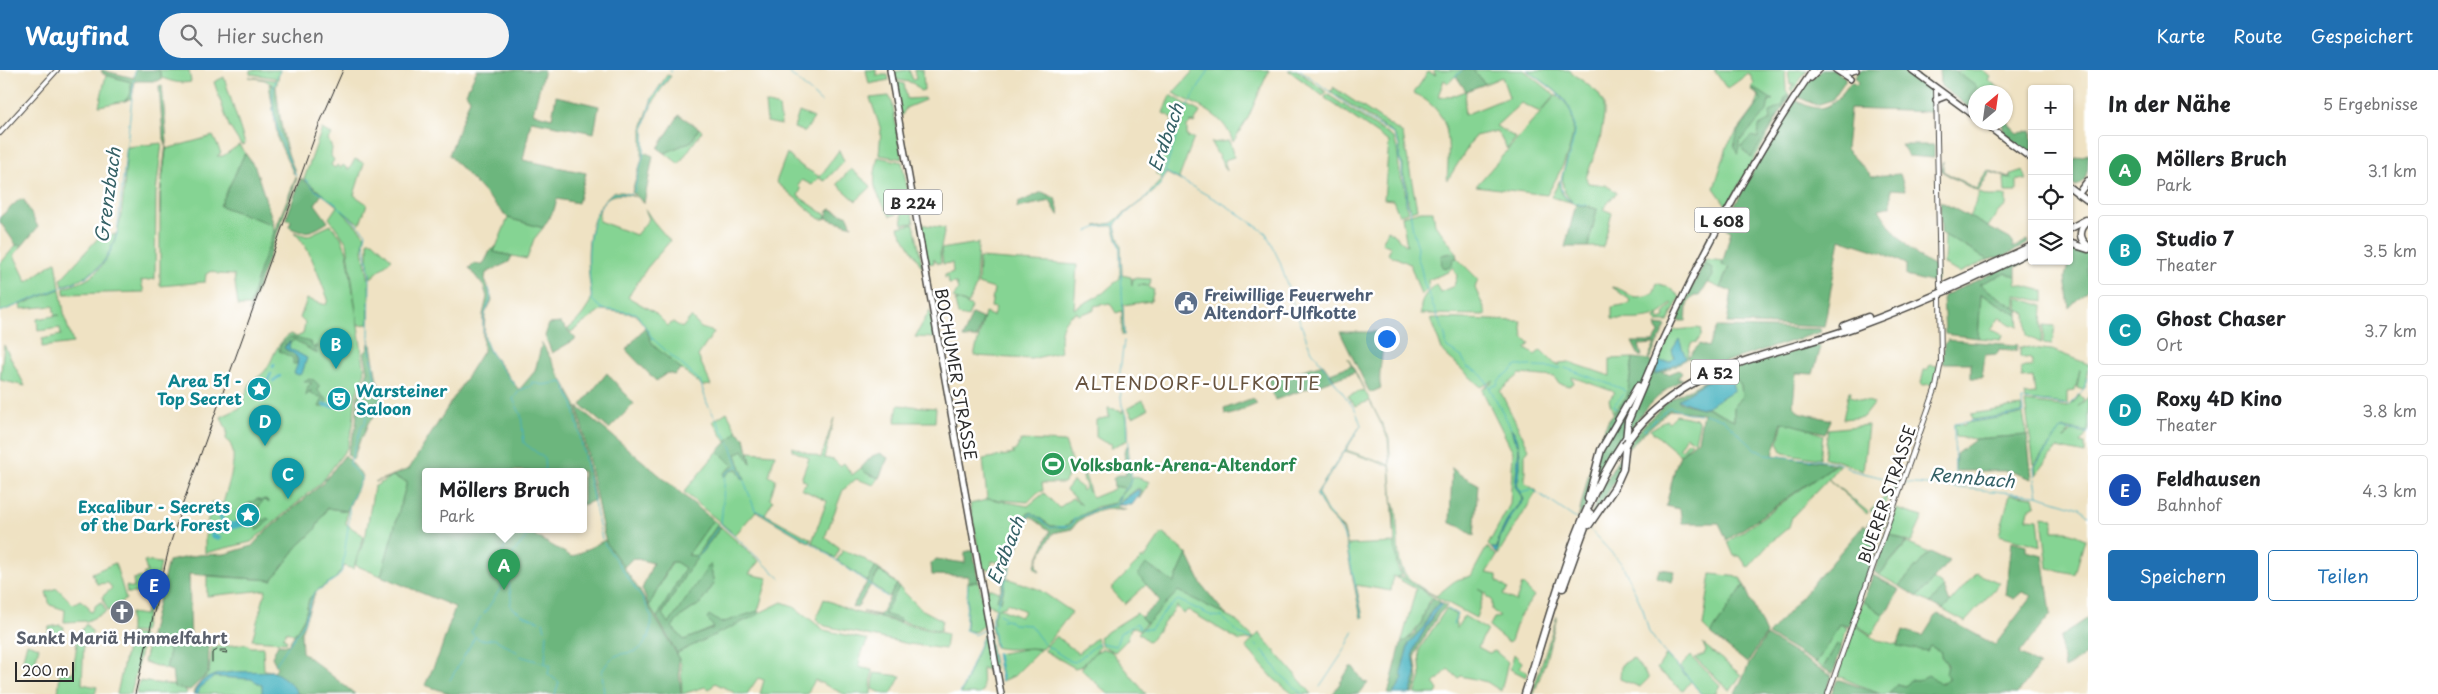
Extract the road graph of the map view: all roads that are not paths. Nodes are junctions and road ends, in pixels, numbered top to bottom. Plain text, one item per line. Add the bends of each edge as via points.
1 (57, 70) edge
2 (890, 70) edge
3 (1811, 70) edge
4 (1819, 70) edge
5 (1836, 70) edge
6 (1856, 70) edge
7 (1912, 70) edge
8 (1843, 71) edge
9 (1850, 79) junction
10 (1936, 88) junction
11 (1799, 91) junction
12 (1946, 96) junction
13 (1936, 100) junction
14 (1968, 111) edge
15 (1993, 130) edge
16 (0, 133) edge
17 (2028, 156) edge
18 (2088, 181) edge
19 (2088, 186) edge
20 (2073, 190) edge
21 (2080, 195) junction
22 (2088, 201) edge
23 (2088, 215) edge
24 (2088, 220) edge
25 (2073, 223) edge
26 (2073, 227) edge
27 (2073, 244) edge
28 (2088, 248) edge
29 (2028, 251) edge
30 (1940, 286) dead end
31 (1940, 297) dead end
32 (1661, 343) junction
33 (1627, 439) junction
34 (1581, 525) junction
35 (1582, 536) junction
36 (1001, 694) edge
37 (1527, 694) edge
38 (1828, 694) edge

1 - 16 main road
2 - 36 main road, BOCHUMER STRASSE / B 224
3 - 11 main road
4 - 11 main road
5 - 9 main road
6 - 8 main road
6 - 9 main road
7 - 10 main road
8 - 9 main road
10 - 12 main road
10 - 13 main road
11 - 32 main road, L 608 via 1730,205
12 - 13 main road
12 - 14 main road
13 - 30 main road
15 - 17 main road
18 - 21 highway
19 - 21 highway
20 - 21 main road
21 - 22 main road
23 - 25 highway
24 - 26 highway
24 - 28 highway via 2080,234
27 - 28 highway
29 - 33 highway, A 52 via 1874,315 1695,376 1656,403
31 - 38 main road, BUERER STRASSE via 1941,362 1936,387
32 - 34 highway via 1602,450
32 - 35 highway via 1628,421 1626,459 1620,478
33 - 34 highway, A 52 via 1601,477
33 - 35 highway, A 52 via 1601,485
34 - 37 highway, A 52
35 - 37 highway, A 52

